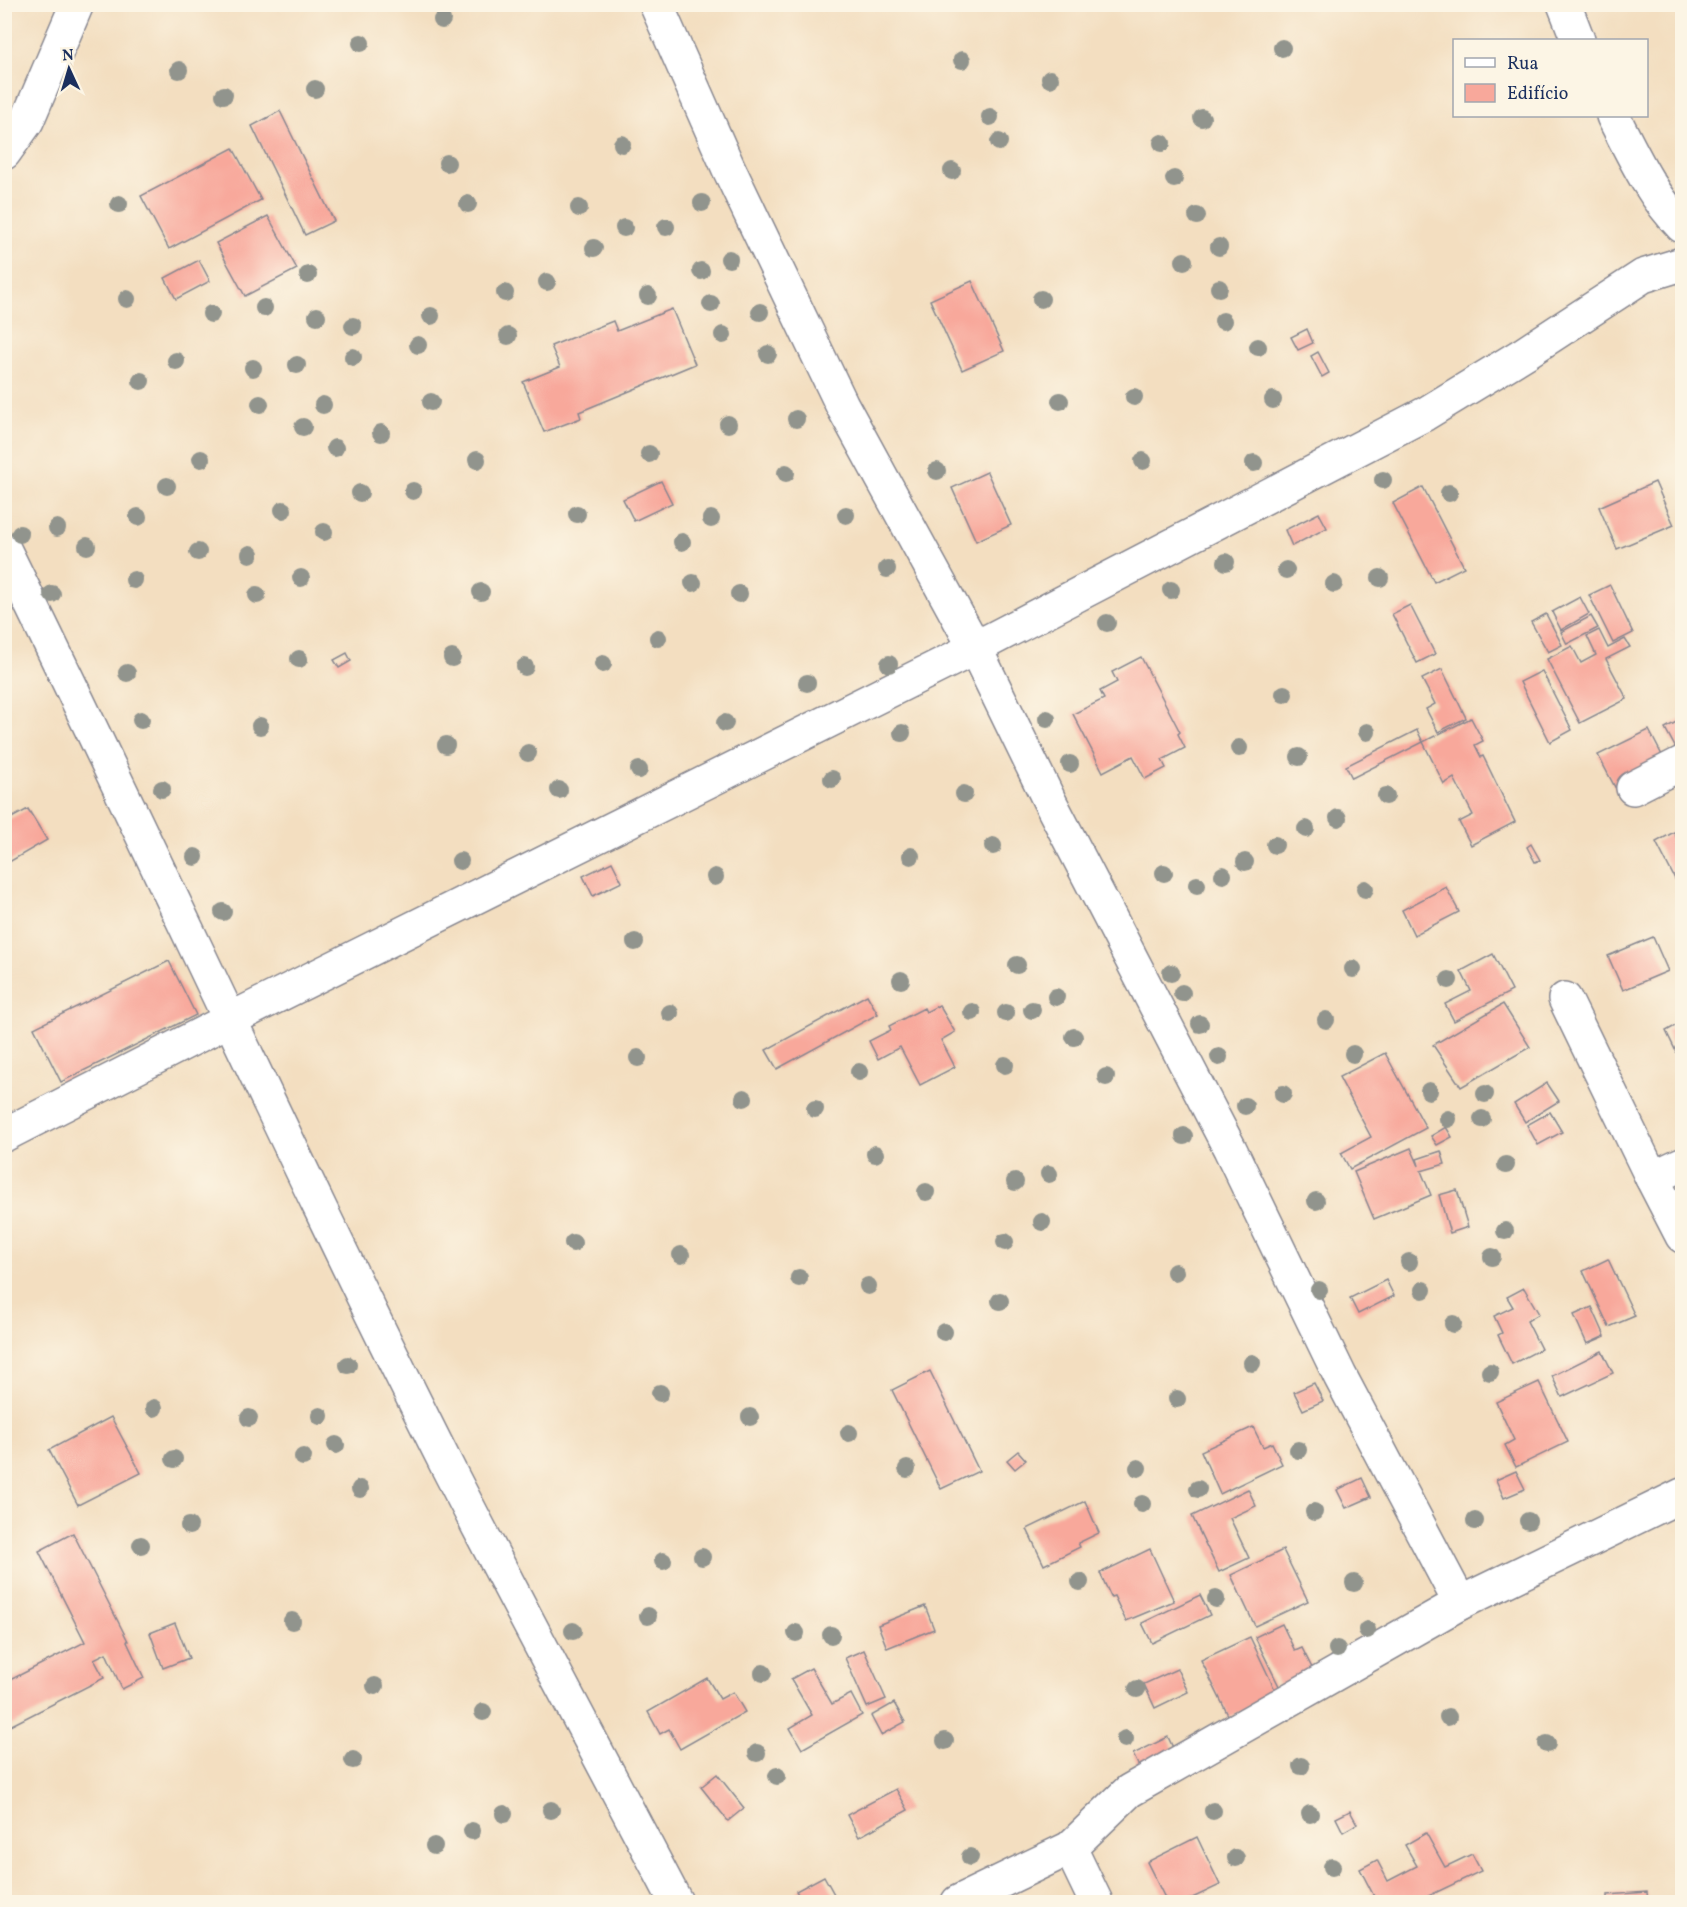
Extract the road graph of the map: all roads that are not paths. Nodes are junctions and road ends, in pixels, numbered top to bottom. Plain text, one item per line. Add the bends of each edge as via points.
1 (77, 4) edge
2 (656, 4) edge
3 (1564, 4) edge
4 (1578, 39) edge
5 (1614, 117) edge
6 (4, 153) edge
7 (1683, 226) edge
8 (1683, 264) edge
9 (4, 549) edge
10 (975, 648) junction
11 (1683, 763) edge
12 (1633, 788) dead end
13 (1566, 999) dead end
14 (229, 1020) junction
15 (4, 1135) edge
16 (1683, 1164) edge
17 (1652, 1178) junction
18 (1683, 1236) edge
19 (1683, 1495) edge
20 (1461, 1603) junction
21 (1070, 1848) junction
22 (676, 1902) edge
23 (958, 1902) edge
24 (1096, 1902) edge

1 - 6 street via 27,121
2 - 10 street via 728,167 842,405
3 - 4 street
5 - 7 street via 1644,178
8 - 10 street via 1643,276 1425,414
9 - 14 street
10 - 14 street
10 - 20 street via 1230,1149 1340,1376
11 - 12 street
13 - 17 street
14 - 15 street
14 - 22 street via 450,1472
16 - 17 street
17 - 18 street
19 - 20 street
20 - 21 street via 1130,1791
21 - 23 street
21 - 24 street

